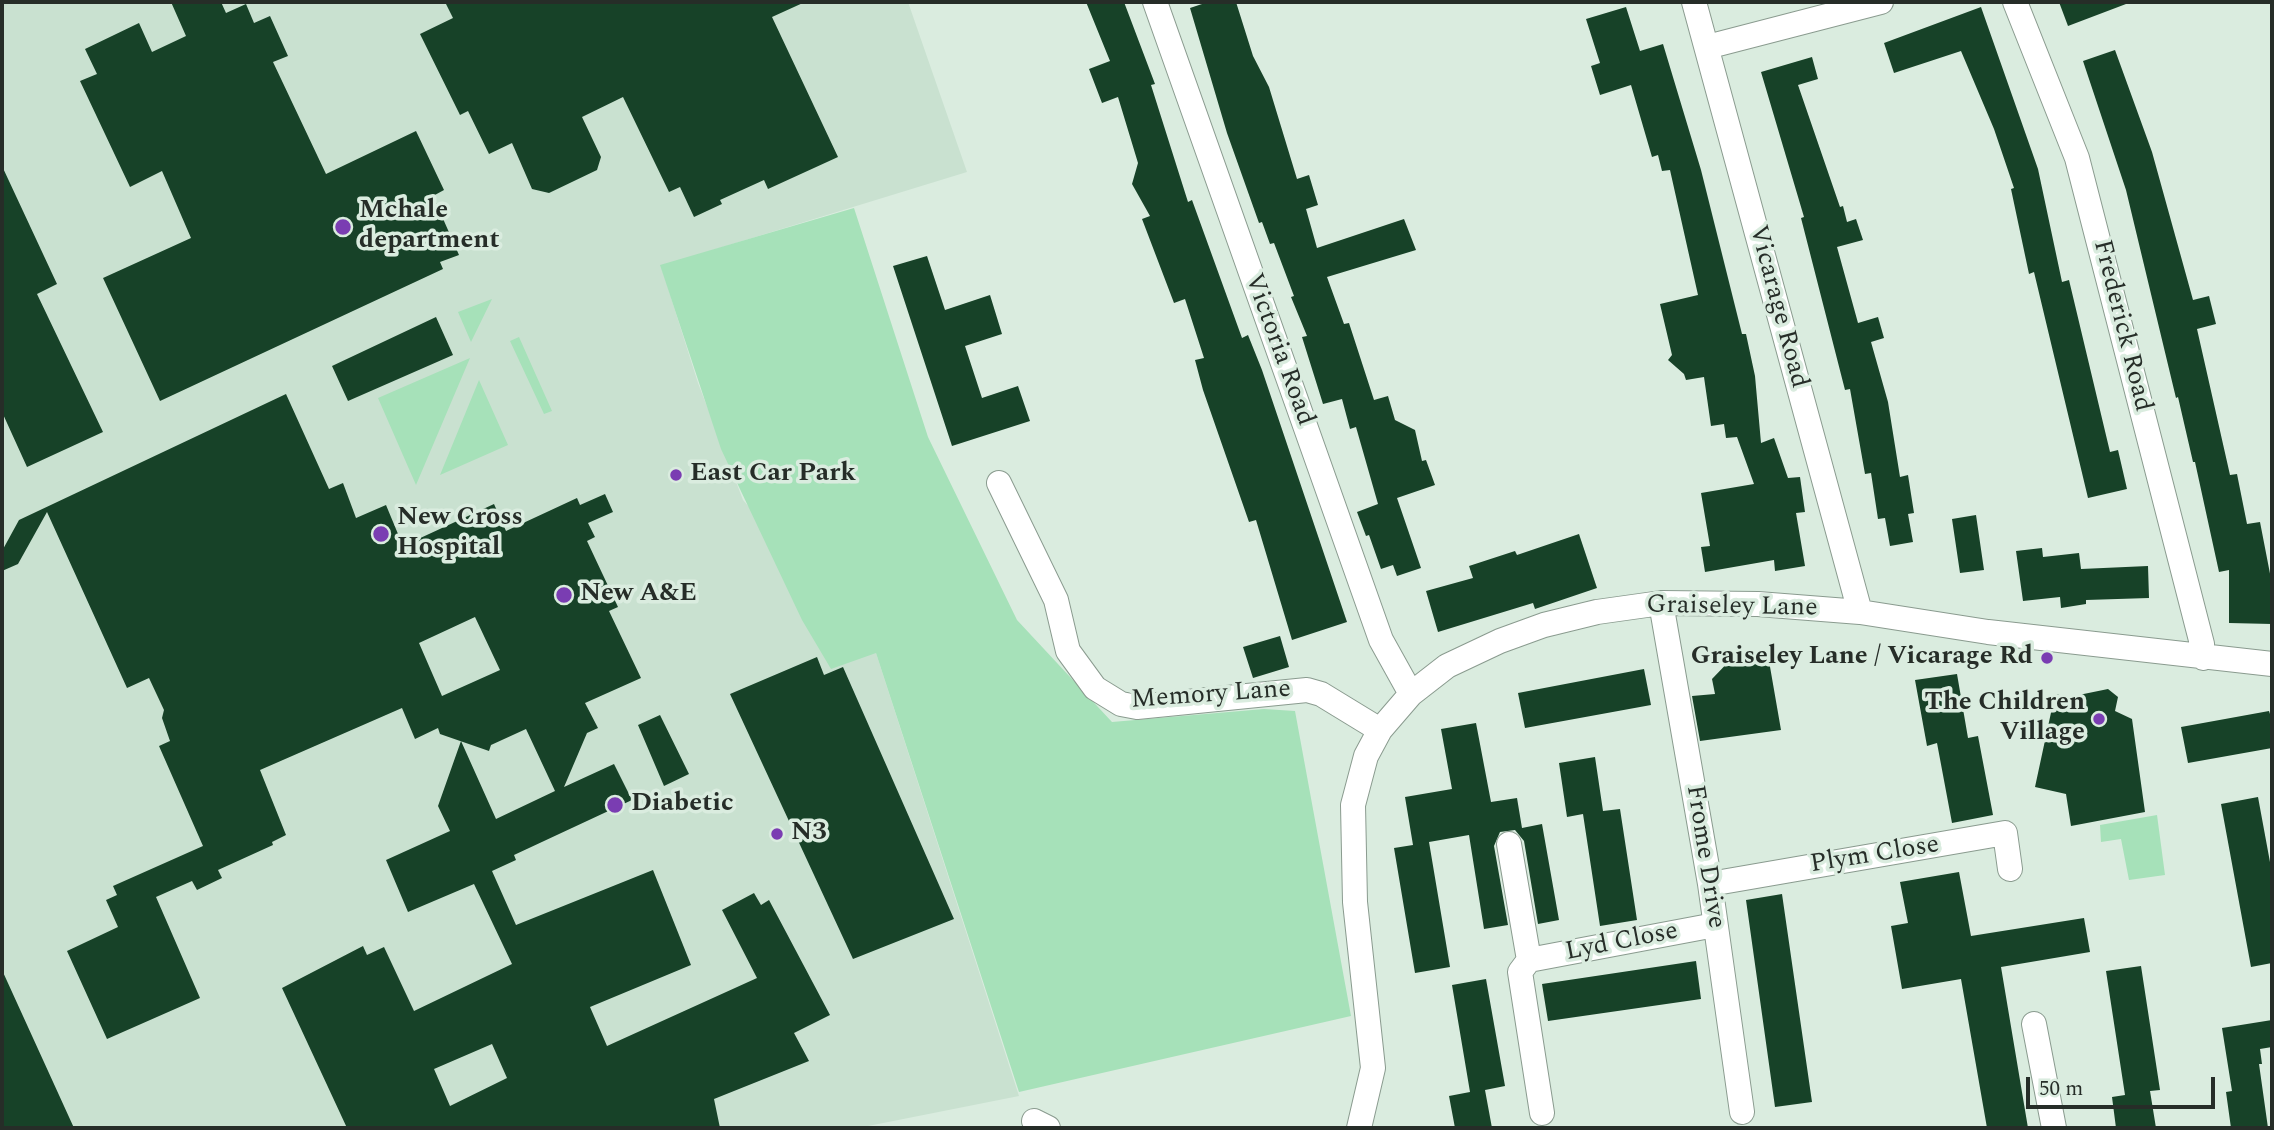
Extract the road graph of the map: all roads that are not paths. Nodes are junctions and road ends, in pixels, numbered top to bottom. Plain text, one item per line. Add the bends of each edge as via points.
1 (1155, 2) edge
2 (1694, 2) edge
3 (1881, 2) edge
4 (2015, 2) edge
5 (1707, 47) junction
6 (999, 483) dead end
7 (1661, 603) junction
8 (1860, 612) junction
9 (2203, 658) junction
10 (2272, 664) edge
11 (1411, 694) junction
12 (1380, 730) junction
13 (1509, 844) dead end
14 (2010, 869) dead end
15 (1710, 884) junction
16 (1715, 925) junction
17 (1530, 960) junction
18 (2034, 1024) dead end
19 (1742, 1112) dead end
20 (1542, 1113) dead end
21 (1359, 1128) edge
22 (2054, 1128) edge

1 - 11 street, Victoria Road via 1381,640
2 - 5 street, Vicarage Road
3 - 5 street
4 - 9 street, Frederick Road via 2077,158
5 - 8 street, Vicarage Road
6 - 12 street, Memory Lane via 1056,600 1069,652 1095,688 1121,704 1137,707 1307,690
7 - 8 street, Graiseley Lane
7 - 11 street, Graiseley Lane via 1597,612 1500,641 1447,666
7 - 15 street, Frome Drive
8 - 9 street, Graiseley Lane
9 - 10 street, Graiseley Lane
11 - 12 street, Graiseley Lane
12 - 21 street, Graiseley Lane via 1366,756 1353,805 1355,902 1373,1068
13 - 17 street, Lyd Close
14 - 15 street, Plym Close via 2005,833
15 - 16 street, Frome Drive
16 - 17 street, Lyd Close
16 - 19 street, Frome Drive
17 - 20 street, Lyd Close via 1520,972
18 - 22 street

